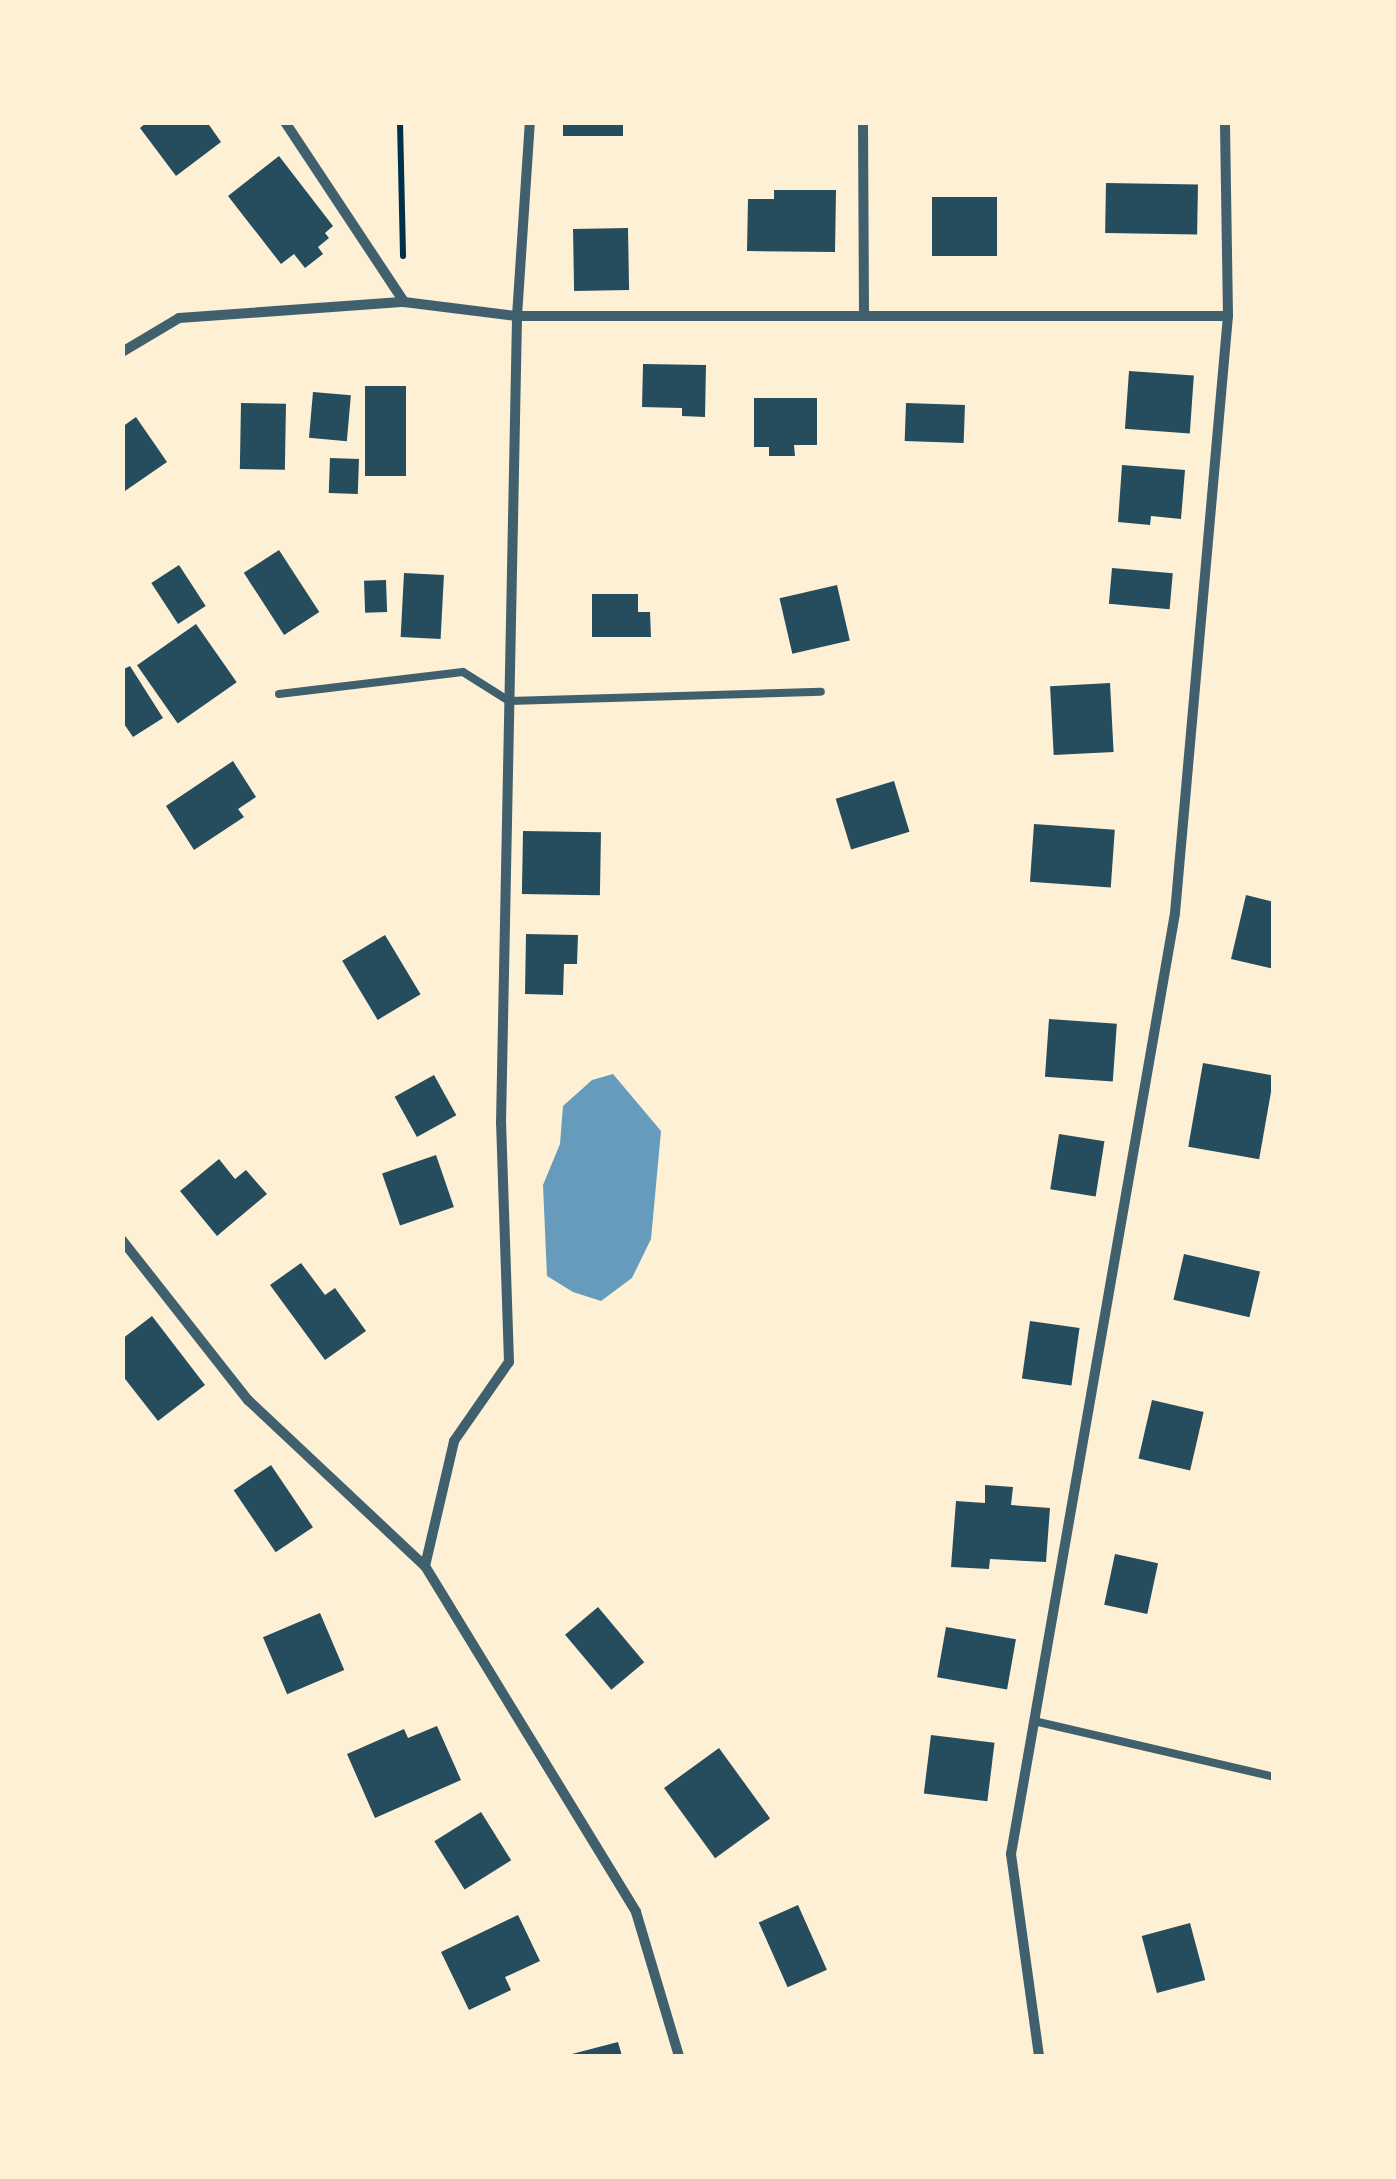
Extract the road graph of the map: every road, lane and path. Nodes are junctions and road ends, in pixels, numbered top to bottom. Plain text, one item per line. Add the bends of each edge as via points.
1 (285, 122) edge
2 (400, 122) edge
3 (530, 122) edge
4 (863, 122) edge
5 (1225, 122) edge
6 (404, 302) junction
7 (517, 316) junction
8 (864, 316) junction
9 (1228, 316) junction
10 (122, 352) edge
11 (821, 692) dead end
12 (279, 694) dead end
13 (509, 701) junction
14 (122, 1240) edge
15 (425, 1566) junction
16 (1034, 1720) junction
17 (1274, 1777) edge
18 (678, 2056) edge
19 (1039, 2056) edge

1 - 6 street
2 - 6 path
3 - 7 street
4 - 8 street
5 - 9 street
6 - 7 street
6 - 10 street via 179,318
7 - 8 street
7 - 13 street
8 - 9 street
9 - 16 street via 1175,912
11 - 13 lane
12 - 13 lane via 463,672
13 - 15 street via 501,1123 508,1362 454,1441
14 - 15 street via 248,1400
15 - 18 street via 636,1912
16 - 17 lane
16 - 19 street via 1011,1854

